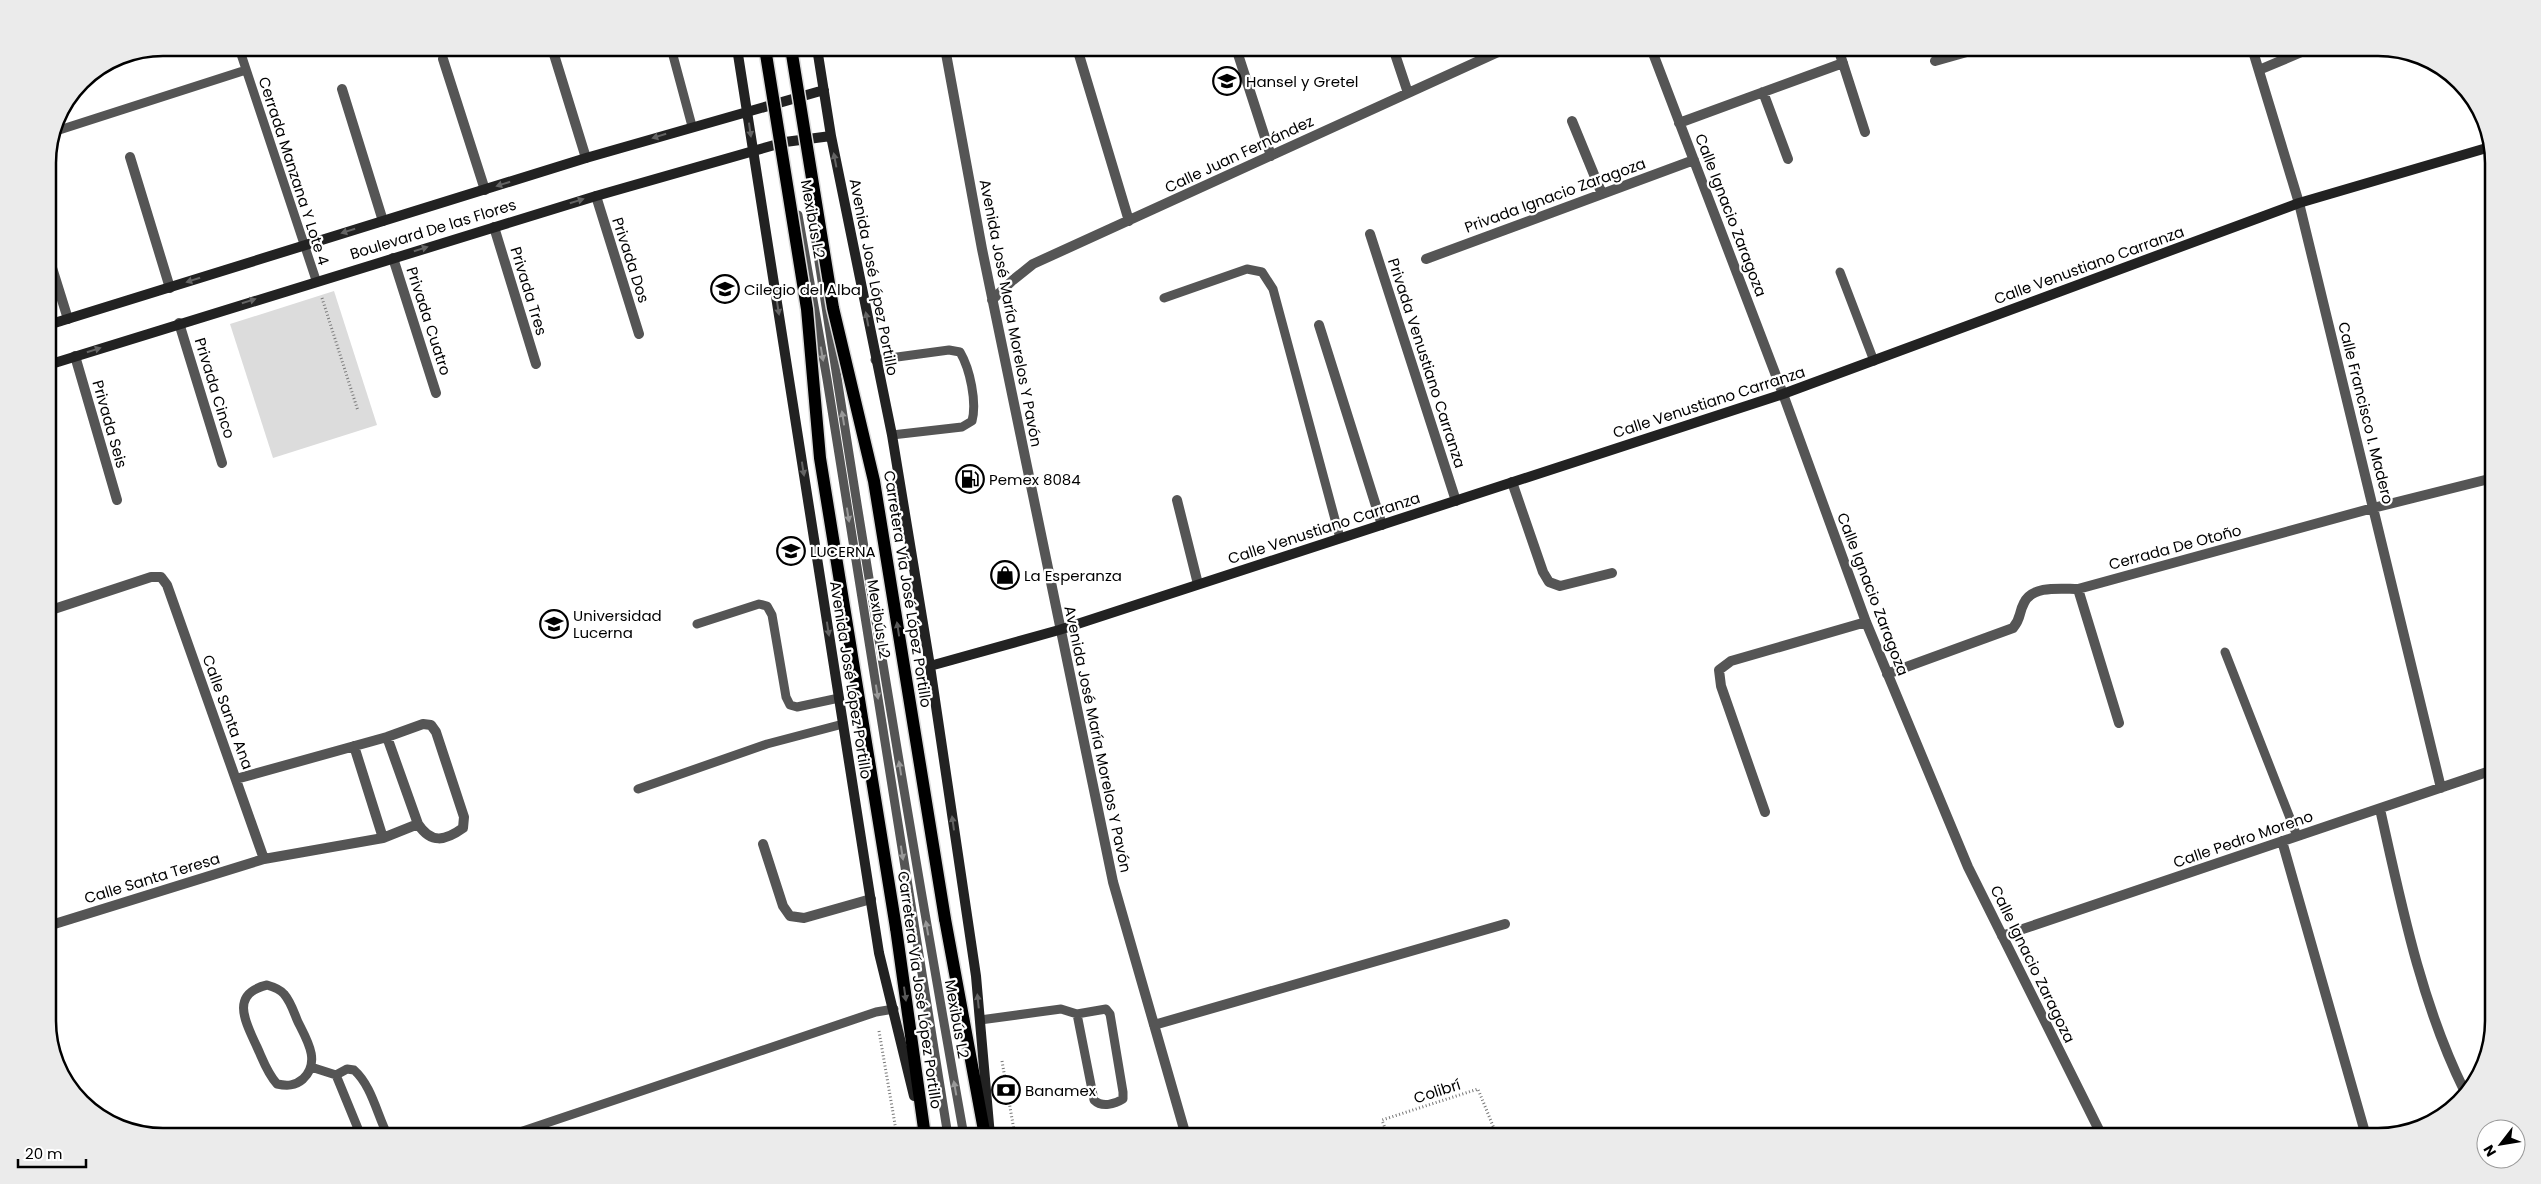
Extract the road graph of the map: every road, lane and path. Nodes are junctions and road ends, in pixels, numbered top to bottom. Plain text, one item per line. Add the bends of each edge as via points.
1 (242, 56) edge
2 (554, 56) edge
3 (673, 56) edge
4 (739, 56) edge
5 (766, 56) edge
6 (771, 56) edge
7 (787, 56) edge
8 (792, 56) edge
9 (818, 56) edge
10 (946, 56) edge
11 (1079, 56) edge
12 (1239, 56) edge
13 (1396, 56) edge
14 (1489, 56) edge
15 (1654, 56) edge
16 (1841, 56) edge
17 (1953, 56) edge
18 (2255, 56) edge
19 (2292, 56) edge
20 (443, 59) dead end
21 (1935, 61) dead end
22 (1843, 63) junction
23 (246, 70) junction
24 (2259, 70) junction
25 (342, 89) dead end
26 (824, 90) junction
27 (1763, 92) junction
28 (1408, 93) junction
29 (794, 98) junction
30 (779, 102) junction
31 (747, 110) junction
32 (1572, 121) dead end
33 (1679, 122) junction
34 (692, 126) junction
35 (62, 129) edge
36 (1865, 132) dead end
37 (831, 136) junction
38 (800, 141) junction
39 (785, 142) junction
40 (2484, 149) edge
41 (753, 150) junction
42 (1271, 156) junction
43 (130, 157) dead end
44 (586, 158) junction
45 (1788, 159) dead end
46 (1694, 160) junction
47 (485, 190) junction
48 (1602, 194) junction
49 (596, 196) junction
50 (2299, 203) junction
51 (383, 221) junction
52 (1129, 221) junction
53 (494, 227) junction
54 (1370, 234) dead end
55 (305, 245) junction
56 (393, 258) junction
57 (1426, 258) dead end
58 (1840, 272) dead end
59 (56, 280) edge
60 (316, 280) junction
61 (170, 288) junction
62 (1164, 298) dead end
63 (992, 300) junction
64 (68, 318) junction
65 (56, 322) edge
66 (180, 322) junction
67 (1319, 325) dead end
68 (639, 334) dead end
69 (75, 356) junction
70 (875, 360) junction
71 (1874, 360) junction
72 (56, 362) edge
73 (536, 364) dead end
74 (436, 393) dead end
75 (1783, 394) junction
76 (358, 412) dead end
77 (892, 435) junction
78 (222, 463) dead end
79 (2485, 480) edge
80 (1512, 482) junction
81 (117, 500) dead end
82 (1177, 500) dead end
83 (1456, 501) junction
84 (2373, 508) junction
85 (1382, 525) junction
86 (1340, 538) junction
87 (1612, 573) dead end
88 (1198, 584) junction
89 (2078, 589) junction
90 (56, 608) edge
91 (1866, 622) junction
92 (697, 624) dead end
93 (1059, 630) junction
94 (2225, 652) dead end
95 (930, 666) junction
96 (1887, 674) junction
97 (839, 698) junction
98 (2120, 723) dead end
99 (843, 724) junction
100 (387, 737) junction
101 (354, 746) junction
102 (2485, 773) edge
103 (236, 779) junction
104 (2441, 788) junction
105 (638, 789) dead end
106 (2380, 808) junction
107 (1765, 812) dead end
108 (418, 824) junction
109 (2298, 836) junction
110 (383, 838) junction
111 (2282, 841) junction
112 (763, 844) dead end
113 (264, 859) junction
114 (870, 899) junction
115 (56, 924) edge
116 (1505, 924) dead end
117 (2002, 936) junction
118 (894, 1008) junction
119 (876, 1012) junction
120 (1077, 1014) junction
121 (980, 1020) junction
122 (1154, 1025) junction
123 (1001, 1054) dead end
124 (311, 1067) junction
125 (336, 1075) junction
126 (2462, 1087) edge
127 (358, 1128) edge
128 (385, 1128) edge
129 (532, 1128) edge
130 (896, 1128) edge
131 (922, 1128) edge
132 (923, 1128) edge
133 (947, 1128) edge
134 (963, 1128) edge
135 (984, 1128) edge
136 (989, 1128) edge
137 (1014, 1128) edge
138 (1184, 1128) edge
139 (1385, 1128) edge
140 (1494, 1128) edge
141 (2098, 1128) edge
142 (2364, 1128) edge

1 - 23 lane, Cerrada Manzana Y Lote 4
2 - 44 street
3 - 34 lane
4 - 31 street, Avenida José López Portillo
5 -> 132 main road, Carretera Vía José López Portillo, bridge via 807,309 820,458 896,928
6 - 30 lane, Mexibús L2
7 - 29 lane, Mexibús L2
135 -> 8 main road, Carretera Vía José López Portillo, bridge via 945,919 874,481 833,308
9 - 26 street, Avenida José López Portillo
10 - 63 street, Avenida José María Morelos Y Pavón
11 - 52 street
12 - 42 street
13 - 28 street
14 - 28 street, Calle Juan Fernández
15 - 33 street, Calle Ignacio Zaragoza
16 - 22 street
17 - 21 street
18 - 24 street, Calle Francisco I. Madero
19 - 24 street
20 - 47 street
22 - 27 street
22 - 36 street
23 - 35 lane
23 - 55 lane, Cerrada Manzana Y Lote 4
24 - 50 street, Calle Francisco I. Madero
25 - 51 street
26 - 29 street, Boulevard De las Flores
26 - 37 street, Avenida José López Portillo
27 - 33 street
27 - 45 street
28 - 42 street, Calle Juan Fernández
29 - 30 street, Boulevard De las Flores
29 - 38 lane, Mexibús L2
30 - 31 street, Boulevard De las Flores
30 - 39 lane, Mexibús L2
31 - 34 street, Boulevard De las Flores
31 -> 41 street, Avenida José López Portillo
32 - 48 street
33 - 46 street, Calle Ignacio Zaragoza
34 -> 44 street, Boulevard De las Flores
37 - 38 street, Boulevard De las Flores
70 -> 37 street, Avenida José López Portillo
38 - 39 street, Boulevard De las Flores
134 -> 38 lane, Mexibús L2 via 840,400
39 - 41 street, Boulevard De las Flores
39 -> 133 lane, Mexibús L2
40 - 50 street, Calle Venustiano Carranza
41 - 49 street, Boulevard De las Flores
41 -> 97 street, Avenida José López Portillo
42 - 52 street, Calle Juan Fernández
43 - 61 street
44 -> 47 street, Boulevard De las Flores
46 - 48 street, Privada Ignacio Zaragoza
46 - 75 street, Calle Ignacio Zaragoza
47 - 51 street, Boulevard De las Flores
48 - 57 street, Privada Ignacio Zaragoza
53 -> 49 street, Boulevard De las Flores
49 - 68 street, Privada Dos
50 - 71 street, Calle Venustiano Carranza
50 - 84 street, Calle Francisco I. Madero
51 -> 55 street, Boulevard De las Flores
52 - 63 street, Calle Juan Fernández via 1033,264
56 -> 53 street, Boulevard De las Flores
53 - 73 street, Privada Tres
54 - 83 street, Privada Venustiano Carranza
55 - 60 lane, Cerrada Manzana Y Lote 4
55 -> 61 street, Boulevard De las Flores
56 - 60 street, Boulevard De las Flores
56 - 74 street, Privada Cuatro
58 - 71 lane
59 - 64 street
66 -> 60 street, Boulevard De las Flores
60 - 76 path
61 - 64 street, Boulevard De las Flores
62 - 86 lane via 1247,269 1262,272 1273,289
63 - 93 street, Avenida José María Morelos Y Pavón
64 - 65 street, Boulevard De las Flores
69 -> 66 street, Boulevard De las Flores
66 - 78 street, Privada Cinco
67 - 85 street
69 - 72 street, Boulevard De las Flores
69 - 81 street, Privada Seis
70 - 77 street, Avenida José López Portillo
70 - 77 lane via 949,350 960,352 965,360 975,411 972,422 962,427
71 - 75 street, Calle Venustiano Carranza
75 - 80 street, Calle Venustiano Carranza
75 - 91 street, Calle Ignacio Zaragoza
77 - 95 street, Avenida José López Portillo
79 - 84 street, Cerrada De Otoño
80 - 83 street, Calle Venustiano Carranza
80 - 87 street via 1542,572 1549,582 1560,586
82 - 88 street
83 - 85 street, Calle Venustiano Carranza
84 - 89 street, Cerrada De Otoño
84 - 104 street, Calle Francisco I. Madero
85 - 86 street, Calle Venustiano Carranza
86 - 88 street, Calle Venustiano Carranza
88 - 93 street, Calle Venustiano Carranza
89 - 96 street, Cerrada De Otoño via 2044,590 2031,594 2013,628
89 - 98 street
90 - 103 street, Calle Santa Ana via 151,577 161,577 167,584
91 - 96 street, Calle Ignacio Zaragoza
91 - 107 street via 1731,661 1719,670 1721,686
92 - 97 lane via 759,604 767,606 772,615 790,705 797,707
93 - 95 street, Calle Venustiano Carranza
93 - 122 street, Avenida José María Morelos Y Pavón via 1113,882
94 - 109 lane
121 -> 95 street, Avenida José López Portillo
96 - 117 street, Calle Ignacio Zaragoza via 1968,867
97 - 99 street, Avenida José López Portillo
99 - 105 lane via 767,744
99 - 114 street, Avenida José López Portillo
100 - 101 street
100 - 108 street
100 - 108 street via 423,724 431,725 436,732 464,817 463,828 440,839 429,837
101 - 103 street
101 - 110 street
102 - 104 street, Calle Pedro Moreno
103 - 113 street, Calle Santa Ana
104 - 106 street, Calle Pedro Moreno
106 - 109 street, Calle Pedro Moreno
106 - 126 street via 2405,922 2450,1060
108 - 110 street, Calle Santa Teresa
109 - 111 street, Calle Pedro Moreno
110 - 113 street, Calle Santa Teresa
111 - 117 street, Calle Pedro Moreno
111 - 142 street
112 - 114 street via 783,906 790,916 804,918
113 - 115 street, Calle Santa Teresa
114 - 118 street, Avenida José López Portillo via 879,953
116 - 122 street
117 - 141 street, Calle Ignacio Zaragoza
118 - 119 lane
118 - 131 street, Avenida José López Portillo
119 - 129 lane
119 - 130 path
120 - 120 lane via 1101,1008 1110,1014 1123,1092 1123,1099 1117,1102 1103,1105 1094,1100
120 - 121 lane via 1060,1008
121 - 136 street, Avenida José López Portillo
122 - 138 street, Avenida José María Morelos Y Pavón
123 - 137 path
124 - 124 lane via 310,1048 285,995 267,985 248,995 243,1015 270,1076 277,1084 289,1086 299,1082
124 - 125 lane
125 - 127 lane
125 - 128 lane via 347,1069 359,1074
139 - 140 path, Colibrí via 1382,1120 1478,1089

